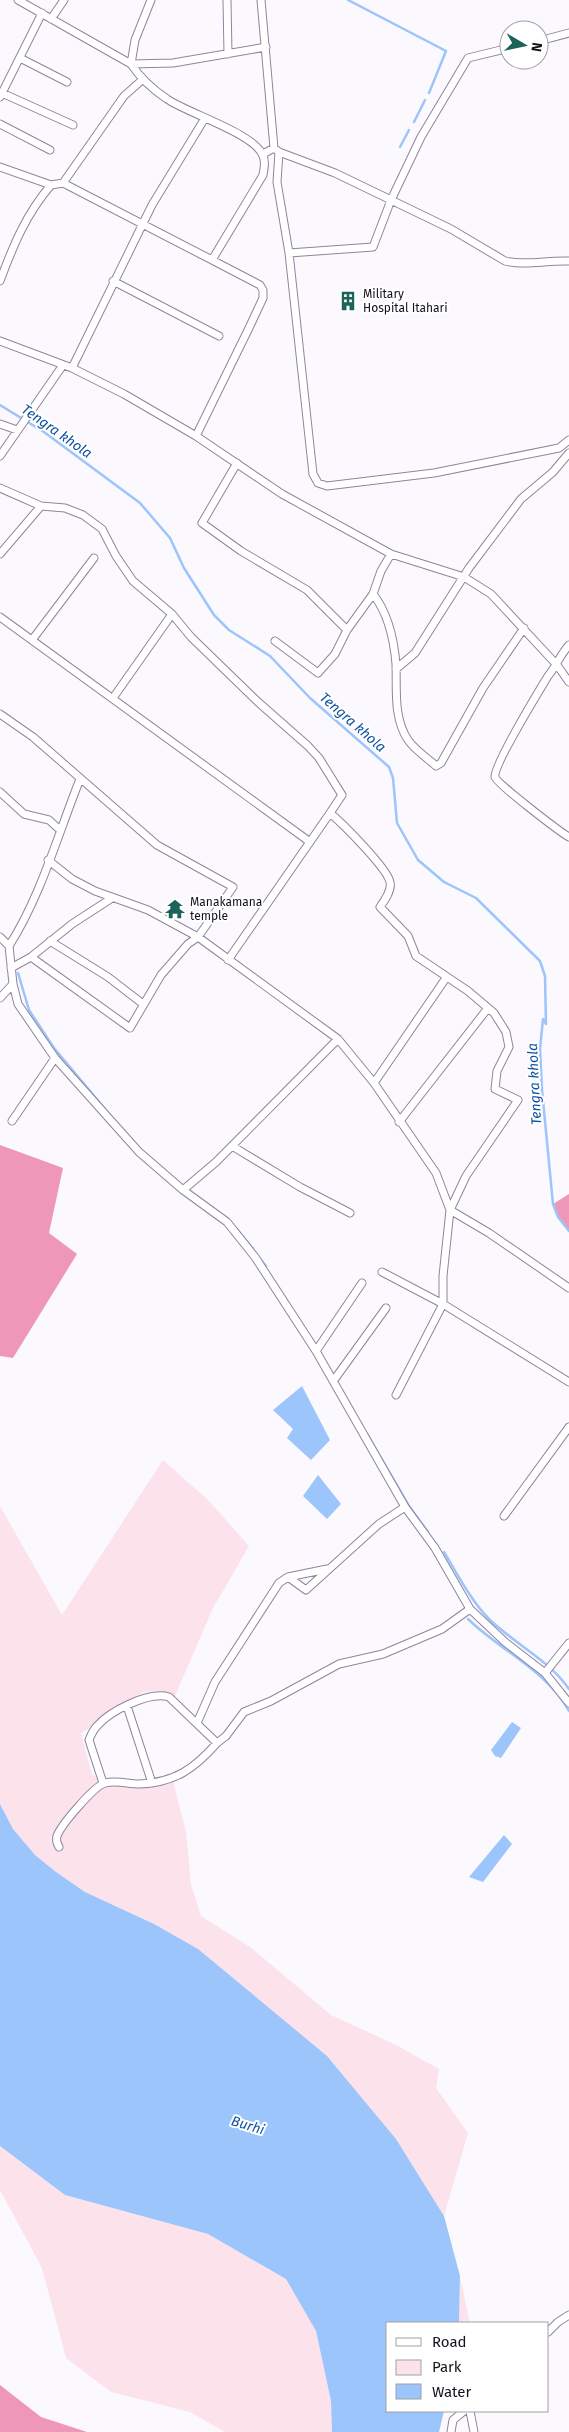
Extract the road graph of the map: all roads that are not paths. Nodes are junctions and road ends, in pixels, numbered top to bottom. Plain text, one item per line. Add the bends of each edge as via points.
1 (18, 0) edge
2 (64, 0) edge
3 (227, 0) edge
4 (261, 0) edge
5 (147, 2) edge
6 (42, 13) junction
7 (52, 19) junction
8 (569, 33) edge
9 (549, 38) edge
10 (266, 47) junction
11 (499, 50) edge
12 (228, 54) junction
13 (20, 58) junction
14 (131, 64) junction
15 (142, 80) junction
16 (67, 82) dead end
17 (1, 94) edge
18 (205, 118) junction
19 (0, 124) edge
20 (73, 125) dead end
21 (50, 150) dead end
22 (276, 150) junction
23 (263, 154) junction
24 (0, 167) edge
25 (64, 183) junction
26 (50, 185) junction
27 (391, 200) junction
28 (142, 225) junction
29 (289, 253) junction
30 (212, 260) junction
31 (569, 261) edge
32 (0, 281) edge
33 (113, 282) junction
34 (219, 336) dead end
35 (0, 341) edge
36 (63, 365) junction
37 (72, 368) junction
38 (0, 424) edge
39 (17, 430) junction
40 (196, 436) junction
41 (569, 440) edge
42 (569, 453) edge
43 (0, 456) edge
44 (236, 463) junction
45 (0, 488) edge
46 (41, 506) junction
47 (0, 554) edge
48 (392, 554) junction
49 (94, 558) dead end
50 (464, 577) junction
51 (374, 594) junction
52 (172, 614) junction
53 (0, 617) edge
54 (524, 628) junction
55 (347, 630) junction
56 (32, 640) junction
57 (275, 641) dead end
58 (569, 644) edge
59 (557, 665) junction
60 (396, 669) junction
61 (569, 682) edge
62 (113, 698) junction
63 (0, 714) edge
64 (80, 779) junction
65 (0, 792) edge
66 (330, 813) junction
67 (60, 830) junction
68 (569, 837) edge
69 (310, 842) junction
70 (48, 860) junction
71 (112, 898) junction
72 (0, 937) edge
73 (198, 937) junction
74 (50, 941) junction
75 (9, 946) junction
76 (31, 957) junction
77 (228, 960) junction
78 (11, 968) junction
79 (446, 978) junction
80 (13, 984) junction
81 (0, 998) edge
82 (143, 1004) junction
83 (488, 1008) junction
84 (338, 1039) junction
85 (55, 1058) junction
86 (374, 1083) junction
87 (12, 1121) dead end
88 (399, 1122) junction
89 (232, 1146) junction
90 (183, 1190) junction
91 (450, 1210) junction
92 (350, 1213) dead end
93 (382, 1272) dead end
94 (362, 1283) dead end
95 (569, 1288) edge
96 (443, 1304) junction
97 (386, 1308) dead end
98 (316, 1351) junction
99 (334, 1380) junction
100 (569, 1382) edge
101 (396, 1394) dead end
102 (569, 1426) edge
103 (406, 1507) junction
104 (504, 1516) dead end
105 (328, 1569) junction
106 (288, 1577) junction
107 (470, 1609) junction
108 (569, 1644) edge
109 (548, 1670) junction
110 (569, 1703) edge
111 (127, 1706) junction
112 (197, 1723) junction
113 (217, 1743) junction
114 (152, 1783) junction
115 (103, 1784) junction
116 (59, 1847) dead end
117 (569, 2315) edge
118 (549, 2331) edge
119 (463, 2412) edge
120 (470, 2412) edge
121 (451, 2432) edge
122 (474, 2432) edge

1 - 6 street
2 - 7 street
3 - 12 street
4 - 10 street
5 - 14 street
6 - 7 street
6 - 13 street
7 - 14 street
8 - 9 street
10 - 12 street
10 - 22 street
11 - 27 street via 468,58 426,130
12 - 14 street via 172,63
13 - 16 street
13 - 17 street
14 - 15 street
15 - 18 street via 168,100
15 - 25 street via 124,96
17 - 20 street
18 - 23 street via 226,127 255,145
18 - 28 street
19 - 21 street
22 - 23 street
22 - 27 street via 335,172
22 - 29 street via 277,182
23 - 30 street via 263,175
24 - 26 street
25 - 26 street
25 - 28 street
26 - 32 street via 28,214
27 - 29 street via 373,248
27 - 31 street via 451,229 505,261
28 - 30 street
28 - 33 street
29 - 41 street via 313,474 322,486 434,473 559,448
30 - 40 street via 264,290
33 - 34 street
33 - 37 street
35 - 36 street
36 - 37 street
36 - 39 street
37 - 40 street
38 - 39 street
39 - 43 street
40 - 44 street
42 - 50 street via 522,499
44 - 48 street via 282,494
44 - 55 street via 202,523 241,551 307,590
45 - 46 street
46 - 47 street
46 - 52 street via 65,508 83,515 102,529 134,581
48 - 50 street
48 - 51 street via 381,571
49 - 56 street
50 - 54 street via 490,594
50 - 60 street via 415,653
51 - 55 street
51 - 60 street via 382,606 391,634
52 - 62 street
52 - 66 street via 191,637 319,758 342,795
53 - 56 street
54 - 59 street
54 - 60 street via 482,688 441,763 436,766 408,740 403,730 397,700
55 - 57 street via 335,654 318,673
56 - 62 street
58 - 59 street
59 - 61 street
59 - 68 street via 503,754 494,775 502,786
62 - 69 street
63 - 64 street via 33,737
64 - 67 street
64 - 73 street via 157,845 233,887
65 - 67 street via 24,814 48,820
66 - 69 street
66 - 79 street via 386,872 391,883 380,907 408,936 416,956
67 - 70 street
69 - 77 street
70 - 71 street via 72,879
70 - 75 street
71 - 73 street via 148,910
71 - 74 street
72 - 75 street
73 - 77 street
73 - 82 street via 169,964
74 - 76 street
74 - 82 street via 108,977
75 - 78 street
76 - 78 street
76 - 82 street via 130,1028
77 - 84 street
78 - 80 street
79 - 83 street
79 - 86 street
80 - 81 street
80 - 85 street via 18,1004
83 - 88 street
83 - 91 street via 506,1032 509,1046 497,1071 495,1089 518,1100 466,1176
84 - 86 street
84 - 89 street
85 - 87 street
85 - 90 street via 138,1152
86 - 88 street
88 - 91 street via 436,1174
89 - 90 street
89 - 92 street
90 - 98 street via 227,1222 255,1257
91 - 95 street
91 - 96 street
93 - 96 street
94 - 98 street
96 - 100 street
96 - 101 street
97 - 99 street
98 - 99 street
99 - 103 street
102 - 104 street
103 - 105 street via 379,1524
103 - 107 street via 435,1548
105 - 106 street
105 - 106 street via 306,1590
106 - 112 street via 279,1583 215,1682
107 - 109 street via 505,1642
107 - 113 street via 442,1630 384,1654 339,1664 244,1712
108 - 109 street
109 - 110 street
111 - 112 street via 143,1698 164,1695
111 - 114 street
111 - 115 street via 95,1727 90,1740
112 - 113 street
113 - 114 street via 198,1764 180,1775
114 - 115 street via 116,1781
115 - 116 street via 66,1822 58,1834 56,1842
117 - 118 street
119 - 121 street via 453,2420
120 - 122 street

